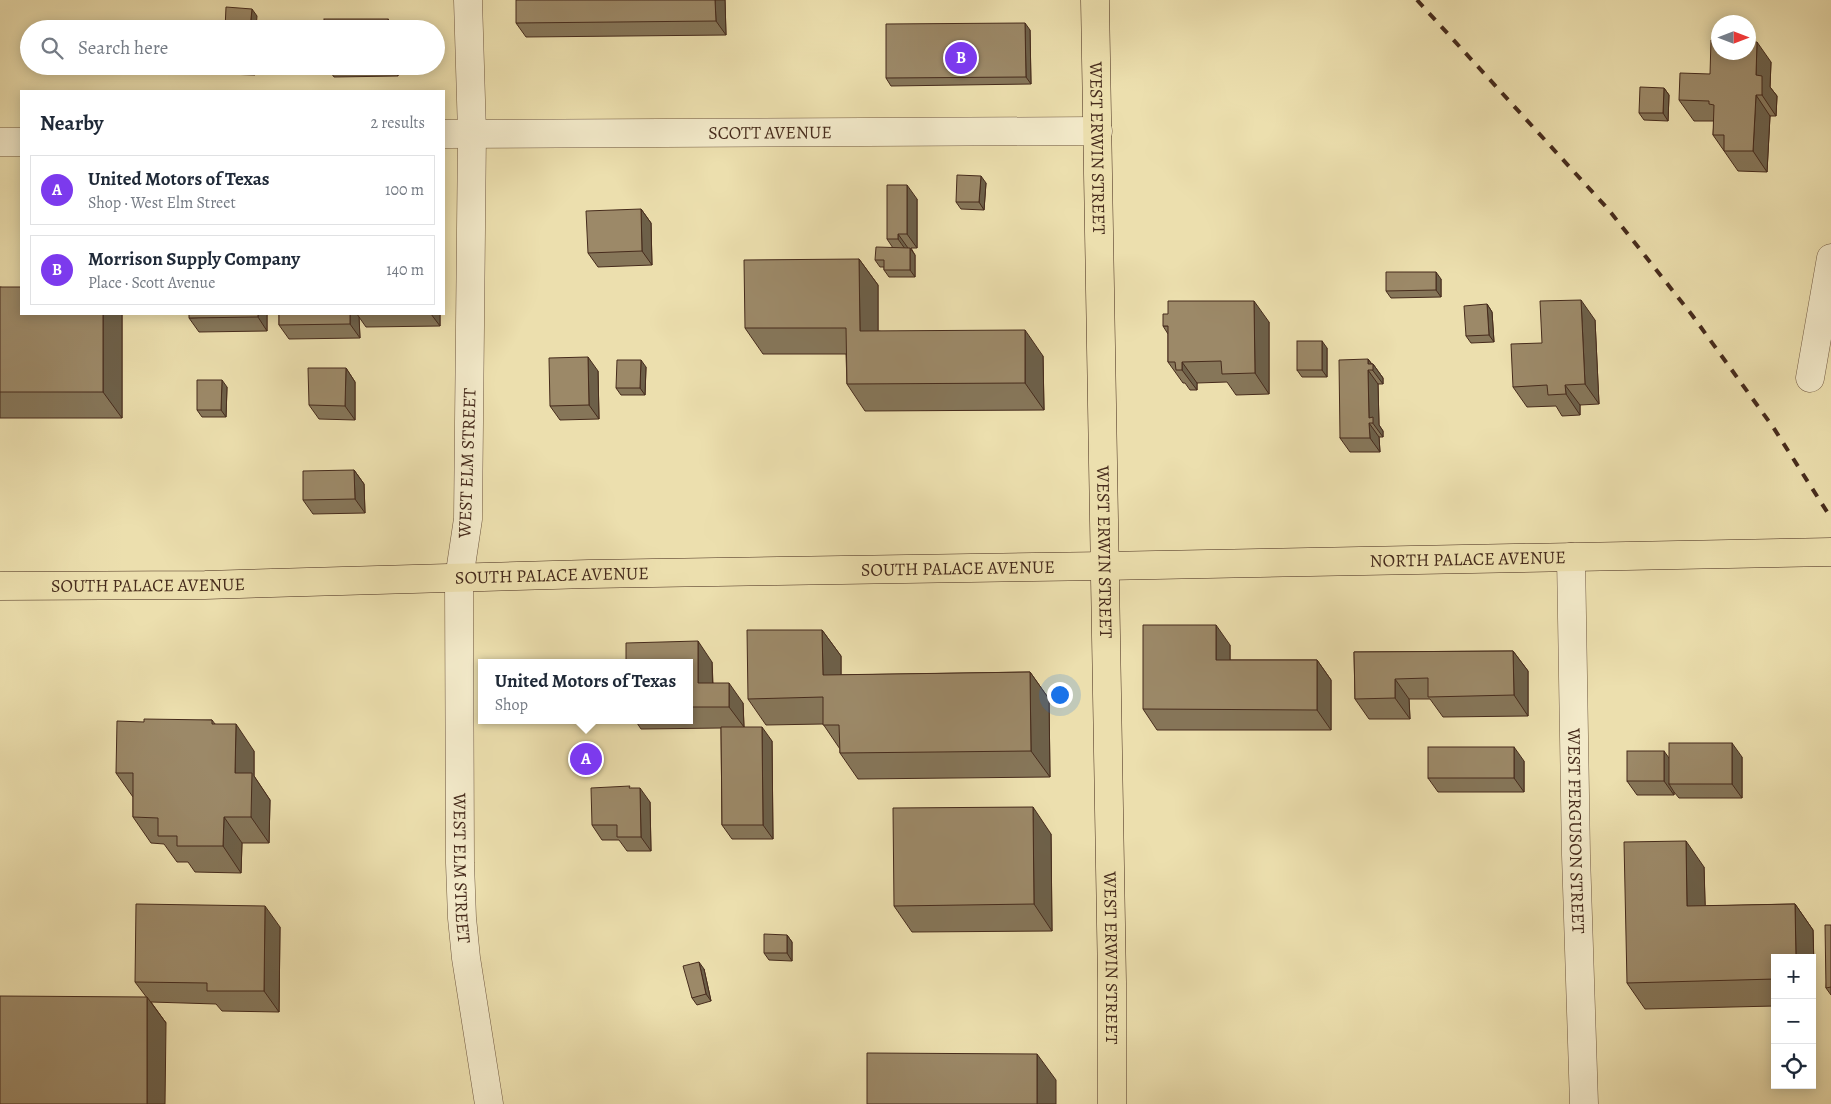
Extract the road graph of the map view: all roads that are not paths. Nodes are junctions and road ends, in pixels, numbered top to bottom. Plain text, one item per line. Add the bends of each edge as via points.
1 (468, 0) edge
2 (1095, 0) edge
3 (1098, 131) junction
4 (472, 133) junction
5 (445, 134) edge
6 (0, 142) edge
7 (20, 142) edge
8 (1831, 258) edge
9 (1810, 378) dead end
10 (1831, 552) edge
11 (1571, 557) junction
12 (1104, 566) junction
13 (459, 579) junction
14 (0, 586) edge
15 (489, 1104) edge
16 (1112, 1104) edge
17 (1584, 1104) edge

1 - 4 street, WEST ELM STREET
2 - 3 main road, WEST ERWIN STREET
3 - 4 street, SCOTT AVENUE
3 - 12 main road, WEST ERWIN STREET
4 - 5 street, SCOTT AVENUE
4 - 13 street, WEST ELM STREET via 468,518
6 - 7 street
8 - 9 street
10 - 11 main road, NORTH PALACE AVENUE
11 - 12 main road, NORTH PALACE AVENUE
11 - 17 street, WEST FERGUSON STREET
12 - 13 main road, SOUTH PALACE AVENUE
12 - 16 main road, WEST ERWIN STREET
13 - 14 main road, SOUTH PALACE AVENUE
13 - 15 street, WEST ELM STREET via 462,918

